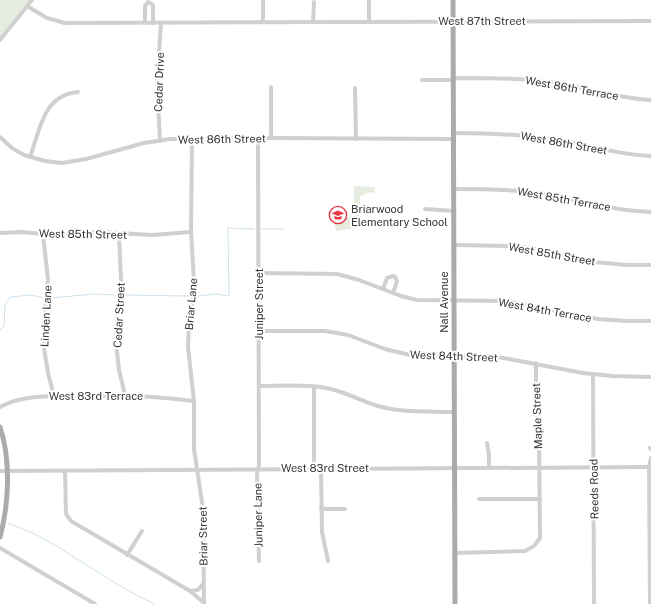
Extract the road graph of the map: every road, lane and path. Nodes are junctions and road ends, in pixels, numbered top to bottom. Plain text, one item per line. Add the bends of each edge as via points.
1 (32, 0) edge
2 (263, 0) edge
3 (369, 0) edge
4 (453, 0) edge
5 (314, 2) dead end
6 (27, 6) junction
7 (453, 21) junction
8 (651, 21) edge
9 (263, 22) junction
10 (313, 22) junction
11 (369, 22) junction
12 (145, 23) junction
13 (154, 23) junction
14 (161, 23) junction
15 (0, 40) edge
16 (454, 79) junction
17 (422, 80) dead end
18 (270, 87) dead end
19 (355, 88) dead end
20 (78, 92) dead end
21 (651, 100) edge
22 (454, 133) junction
23 (0, 137) edge
24 (258, 138) junction
25 (271, 138) junction
26 (192, 139) junction
27 (356, 139) junction
28 (454, 139) junction
29 (160, 141) junction
30 (651, 156) edge
31 (30, 157) junction
32 (454, 189) junction
33 (425, 209) dead end
34 (454, 211) junction
35 (651, 212) edge
36 (191, 232) junction
37 (0, 233) edge
38 (119, 234) junction
39 (42, 235) junction
40 (454, 244) junction
41 (651, 265) edge
42 (259, 273) junction
43 (383, 289) junction
44 (392, 293) junction
45 (454, 301) junction
46 (651, 321) edge
47 (259, 331) junction
48 (454, 356) junction
49 (536, 364) junction
50 (593, 374) junction
51 (651, 377) edge
52 (259, 386) junction
53 (314, 387) junction
54 (125, 395) junction
55 (54, 396) junction
56 (194, 400) junction
57 (0, 406) edge
58 (454, 412) junction
59 (0, 427) edge
60 (486, 443) dead end
61 (651, 458) edge
62 (650, 467) edge
63 (314, 468) junction
64 (321, 468) junction
65 (454, 468) junction
66 (488, 468) junction
67 (539, 468) junction
68 (593, 468) junction
69 (198, 469) junction
70 (258, 469) junction
71 (7, 470) junction
72 (65, 470) junction
73 (0, 471) edge
74 (479, 499) dead end
75 (540, 500) junction
76 (321, 509) junction
77 (344, 509) dead end
78 (142, 531) dead end
79 (0, 537) edge
80 (0, 548) edge
81 (454, 553) junction
82 (127, 555) junction
83 (259, 561) dead end
84 (328, 561) dead end
85 (204, 583) junction
86 (190, 591) junction
87 (204, 603) edge
88 (95, 604) edge
89 (456, 604) edge
90 (594, 604) edge
91 (650, 604) edge

1 - 6 street
2 - 9 street
3 - 11 street
4 - 7 main road, Nall Avenue
5 - 10 street
6 - 12 street, West 87th Street via 47,18 60,22
6 - 15 street
7 - 8 street, West 87th Street
7 - 11 street, West 87th Street
7 - 16 main road, Nall Avenue
9 - 10 street, West 87th Street
9 - 14 street, West 87th Street
10 - 11 street, West 87th Street
12 - 13 street, West 87th Street
12 - 13 street via 145,6 148,2 153,6
13 - 14 street, West 87th Street
14 - 29 street, Cedar Drive via 157,85
16 - 17 street, West 86th Terrace
16 - 21 street, West 86th Terrace via 543,81 625,98
16 - 22 main road, Nall Avenue
18 - 25 street
19 - 27 street
20 - 31 street via 70,92 59,97 49,107 42,119
22 - 28 main road, Nall Avenue
22 - 30 street, West 86th Street via 528,136 611,152
23 - 31 street, West 86th Street via 12,148
24 - 25 street, West 86th Street
24 - 26 street, West 86th Street
24 - 42 street, Juniper Street
25 - 27 street, West 86th Street
26 - 29 street, West 86th Street
26 - 36 street, Briar Lane
27 - 28 street, West 86th Street
28 - 32 main road, Nall Avenue
29 - 31 street, West 86th Street via 70,162 45,161
32 - 34 main road, Nall Avenue
32 - 35 street, West 85th Terrace via 520,190 603,207
33 - 34 street
34 - 40 main road, Nall Avenue
36 - 38 street, West 85th Street
36 - 56 street, Briar Lane via 194,281 188,347
37 - 39 street, West 85th Street
38 - 39 street, West 85th Street via 102,232
38 - 54 street, Cedar Street via 121,280 116,343
39 - 55 street, Linden Lane via 48,279 44,348
40 - 41 street, West 85th Street via 531,248 594,262
40 - 45 main road, Nall Avenue
42 - 43 street, West 84th Terrace via 337,274
42 - 47 street, Juniper Street
43 - 44 street, West 84th Terrace
43 - 44 street via 387,278 396,277
44 - 45 street, West 84th Terrace via 417,300
45 - 46 street, West 84th Terrace via 507,301 598,319
45 - 48 main road, Nall Avenue
47 - 48 street, West 84th Street via 325,331 348,335 401,354
47 - 52 street, Juniper Street
48 - 49 street, West 84th Street via 498,357
48 - 58 main road, Nall Avenue
49 - 50 street, West 84th Street
49 - 67 street, Maple Street
50 - 51 street, West 84th Street
50 - 68 street, Reeds Road
52 - 53 street
52 - 70 street, Juniper Street
53 - 58 street via 337,391 392,409
53 - 63 street
54 - 55 street, West 83rd Terrace
54 - 56 street, West 83rd Terrace
55 - 57 street, West 83rd Terrace via 21,399
56 - 69 street, Briar Lane via 194,435
58 - 65 main road, Nall Avenue
59 - 71 main road
60 - 66 street via 489,455
61 - 62 street
62 - 68 street, West 83rd Street
62 - 91 street
63 - 64 street, West 83rd Street
63 - 70 street, West 83rd Street
64 - 65 street, West 83rd Street
64 - 76 street
65 - 66 street, West 83rd Street
65 - 81 main road, Nall Avenue
66 - 67 street, West 83rd Street
67 - 68 street, West 83rd Street
67 - 75 street, Maple Street
68 - 90 street, Reeds Road
69 - 70 street, West 83rd Street
69 - 72 street, West 83rd Street
69 - 85 street, Briar Street via 203,509
70 - 83 street, Juniper Lane
71 - 72 street, West 83rd Street
71 - 73 street, West 83rd Street
71 - 79 main road via 5,515
72 - 82 street via 65,505 68,517
74 - 75 street
75 - 81 street, Maple Street via 540,538 526,551
76 - 77 street
76 - 84 street via 322,532
78 - 82 street
80 - 88 street
81 - 89 main road, Nall Avenue
82 - 86 street
85 - 86 street via 200,588
85 - 87 street, Briar Street
86 - 87 street

